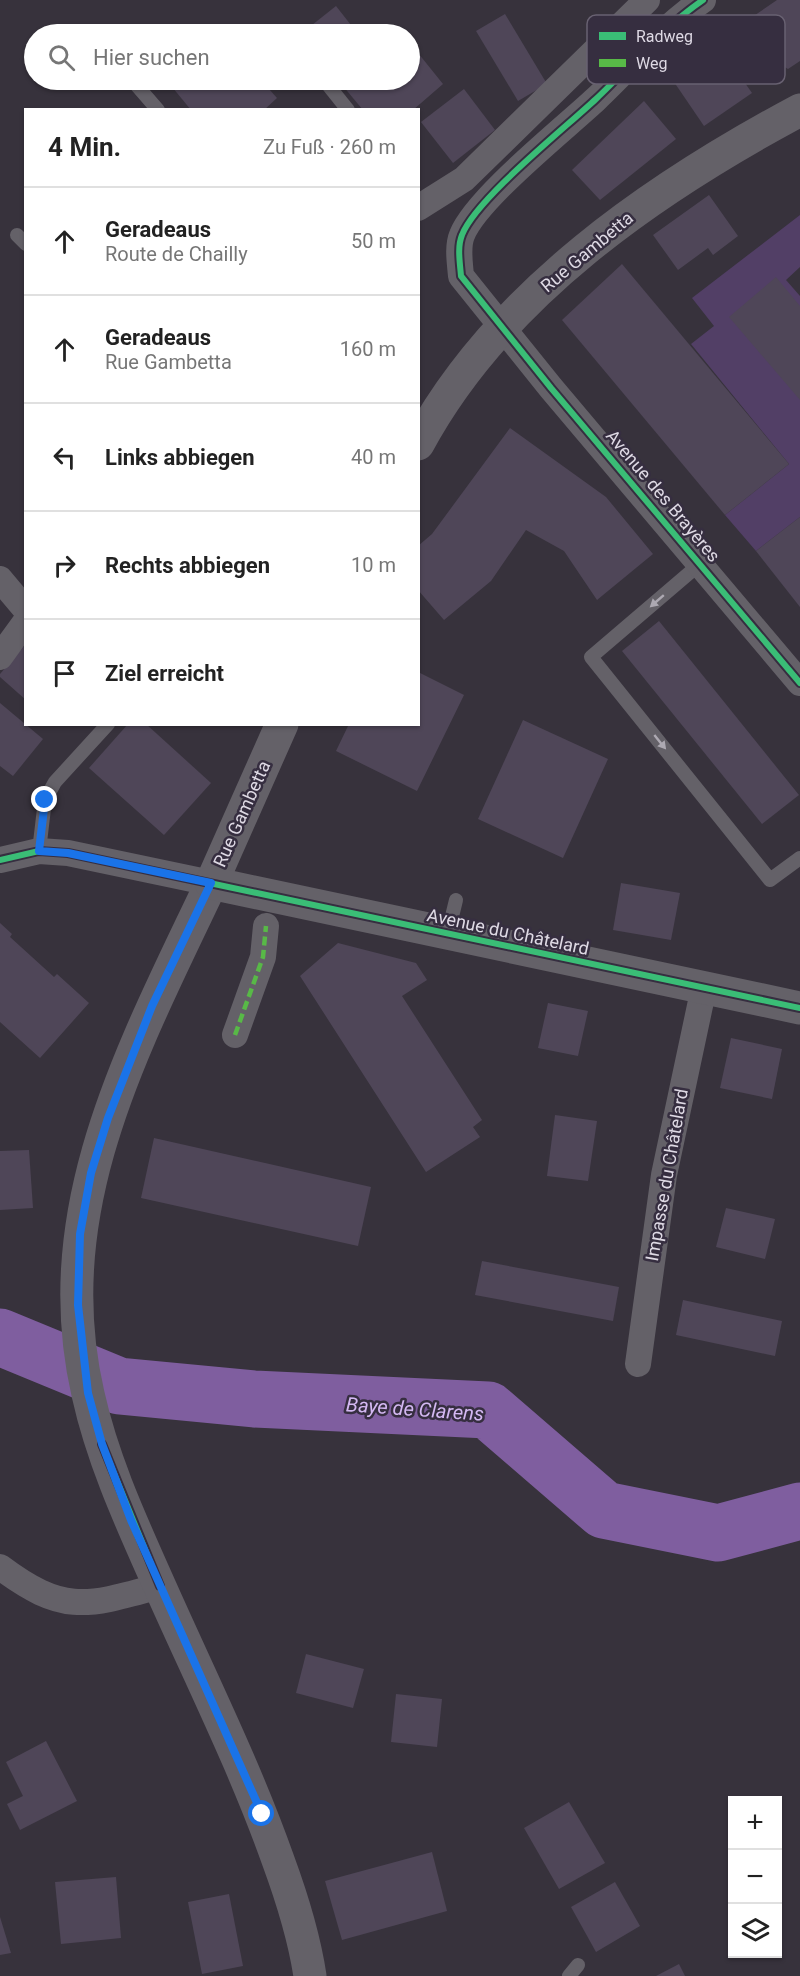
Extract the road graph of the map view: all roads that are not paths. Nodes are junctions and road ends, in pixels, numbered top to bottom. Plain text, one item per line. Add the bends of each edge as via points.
1 (647, 0) edge
2 (703, 0) edge
3 (673, 9) edge
4 (632, 15) edge
5 (587, 59) edge
6 (610, 84) edge
7 (141, 90) edge
8 (332, 90) edge
9 (156, 108) edge
10 (346, 108) edge
11 (800, 110) edge
12 (420, 204) edge
13 (502, 328) junction
14 (420, 441) edge
15 (701, 563) junction
16 (0, 579) edge
17 (24, 608) edge
18 (24, 624) edge
19 (0, 657) edge
20 (800, 683) edge
21 (106, 726) edge
22 (281, 726) edge
23 (39, 851) junction
24 (800, 858) edge
25 (0, 860) edge
26 (211, 883) junction
27 (456, 900) dead end
28 (266, 926) dead end
29 (448, 935) junction
30 (705, 987) junction
31 (800, 1008) edge
32 (235, 1035) dead end
33 (638, 1364) dead end
34 (0, 1567) edge
35 (160, 1586) junction
36 (310, 1976) edge

1 - 4 street
2 - 3 street, Avenue des Brayères
5 - 12 street via 464,179
6 - 13 street, Avenue des Brayères via 481,206 462,236 461,276
7 - 9 lane
8 - 10 lane
11 - 13 main road, Rue Gambetta via 728,148 616,225
13 - 14 main road, Rue Gambetta via 449,393
13 - 15 street, Avenue des Brayères
15 - 20 street, Avenue des Brayères
15 -> 24 lane via 591,657 770,880
16 - 17 street
18 - 19 street
21 - 23 lane via 55,783 45,800
22 - 26 main road, Rue Gambetta
23 - 25 street
23 - 26 street via 68,853
26 - 29 main road, Avenue du Châtelard
26 - 35 main road, Rue Gambetta via 152,1006 104,1129 80,1234 78,1305 88,1393 102,1444
27 - 29 lane
28 - 32 street via 263,957
29 - 30 main road, Avenue du Châtelard
30 - 31 main road, Avenue du Châtelard
30 - 33 street, Impasse du Châtelard via 663,1175
34 - 35 street via 50,1598 75,1604 104,1602
35 - 36 main road, Rue Gambetta via 259,1805 294,1905

